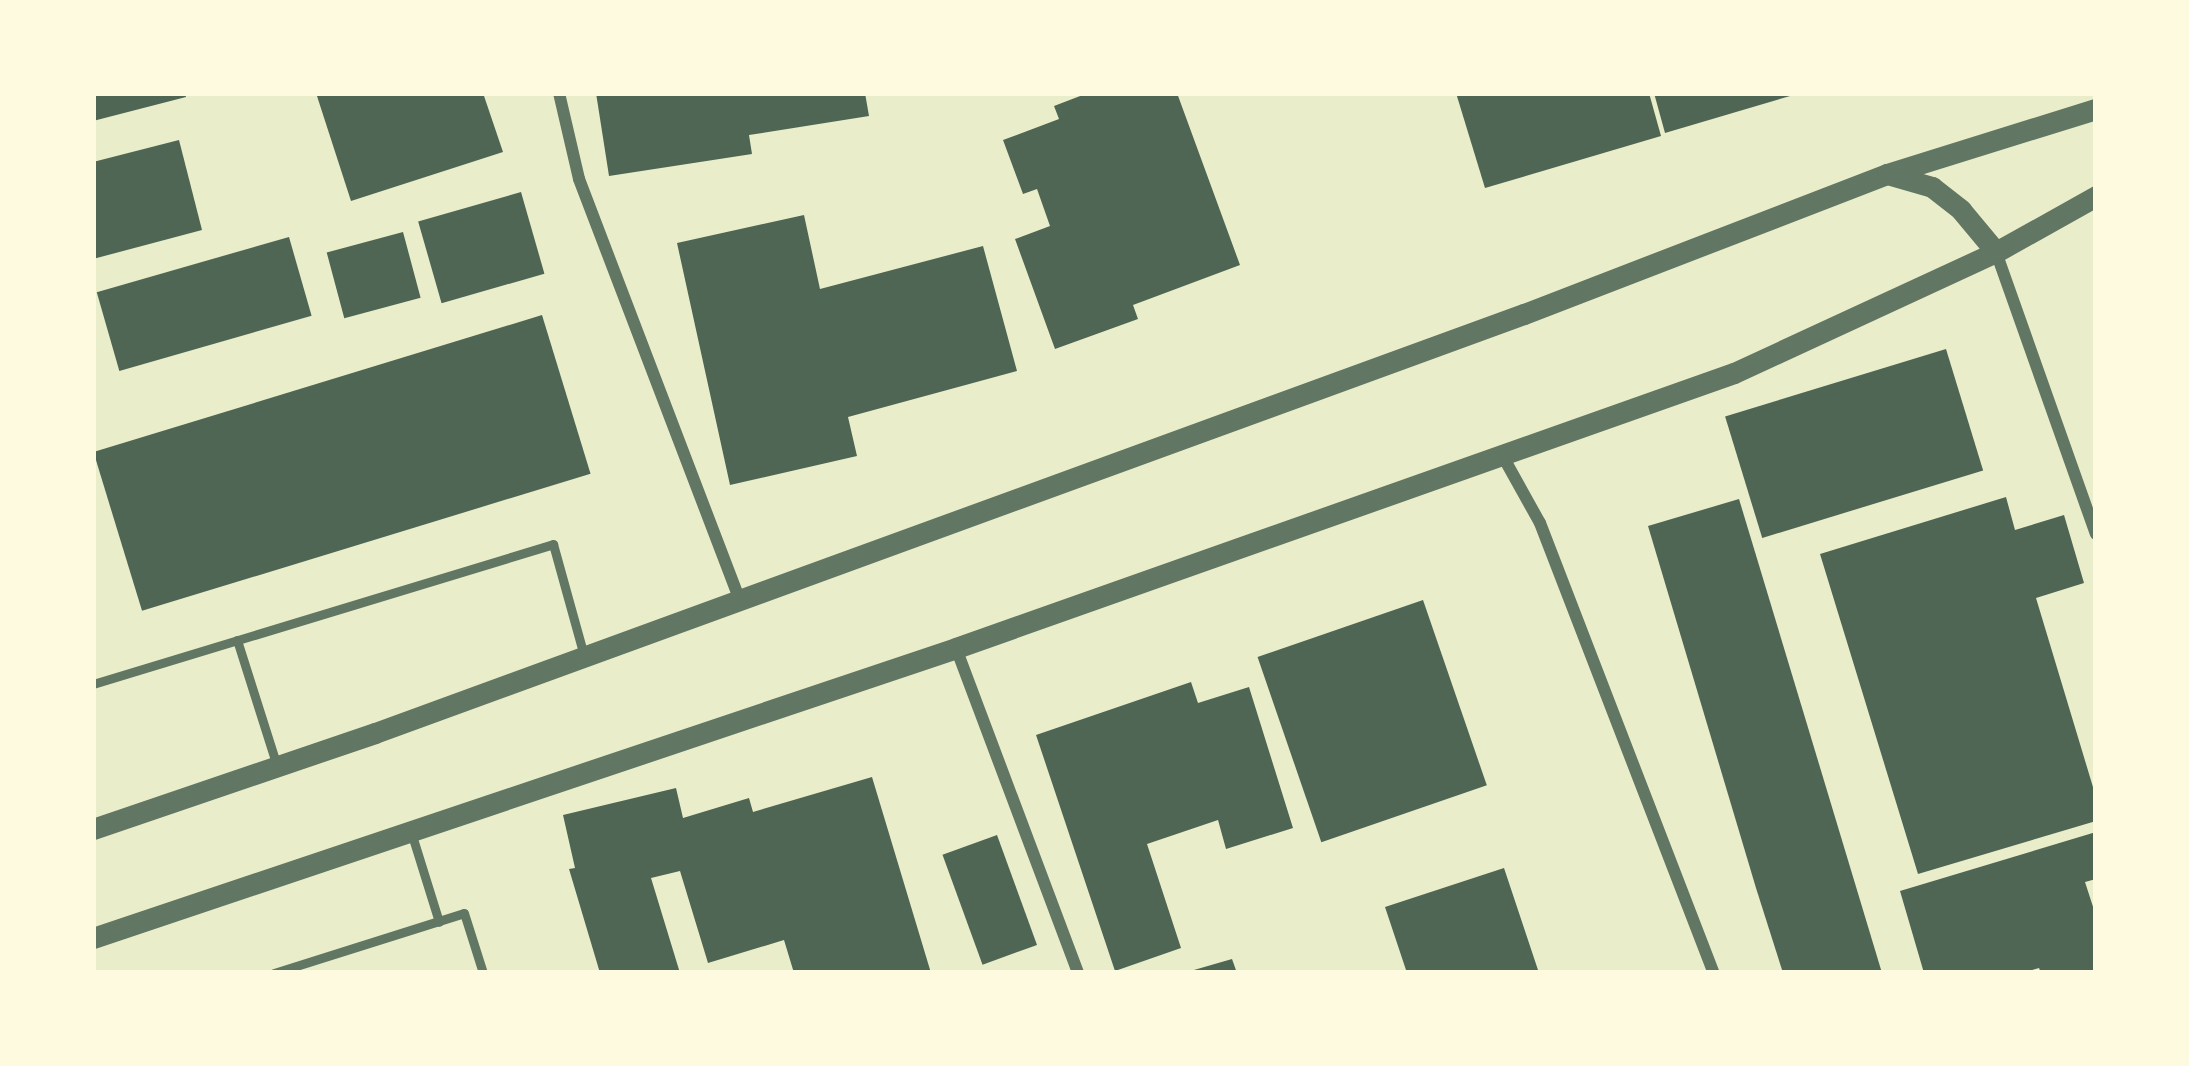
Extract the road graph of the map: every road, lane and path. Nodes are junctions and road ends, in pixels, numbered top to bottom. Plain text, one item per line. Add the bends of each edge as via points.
1 (559, 93) edge
2 (2096, 109) edge
3 (1887, 173) junction
4 (2096, 196) edge
5 (1996, 252) junction
6 (1502, 453) junction
7 (2096, 534) edge
8 (740, 601) junction
9 (237, 640) junction
10 (956, 648) junction
11 (584, 656) junction
12 (93, 684) edge
13 (277, 766) junction
14 (93, 829) edge
15 (411, 832) junction
16 (439, 922) junction
17 (93, 938) edge
18 (274, 973) edge
19 (484, 973) edge
20 (1078, 973) edge
21 (1714, 973) edge

1 - 8 street via 579,179
2 - 3 street
3 - 5 street via 1932,187
3 - 8 street
4 - 5 street
5 - 6 street via 1734,374
5 - 7 street
6 - 10 street
6 - 21 street via 1540,523
8 - 11 street
9 - 11 lane via 554,544
9 - 12 lane
9 - 13 lane
10 - 15 street
10 - 20 street
11 - 13 street
13 - 14 street
15 - 16 lane
15 - 17 street
16 - 18 lane
16 - 19 lane via 464,913

